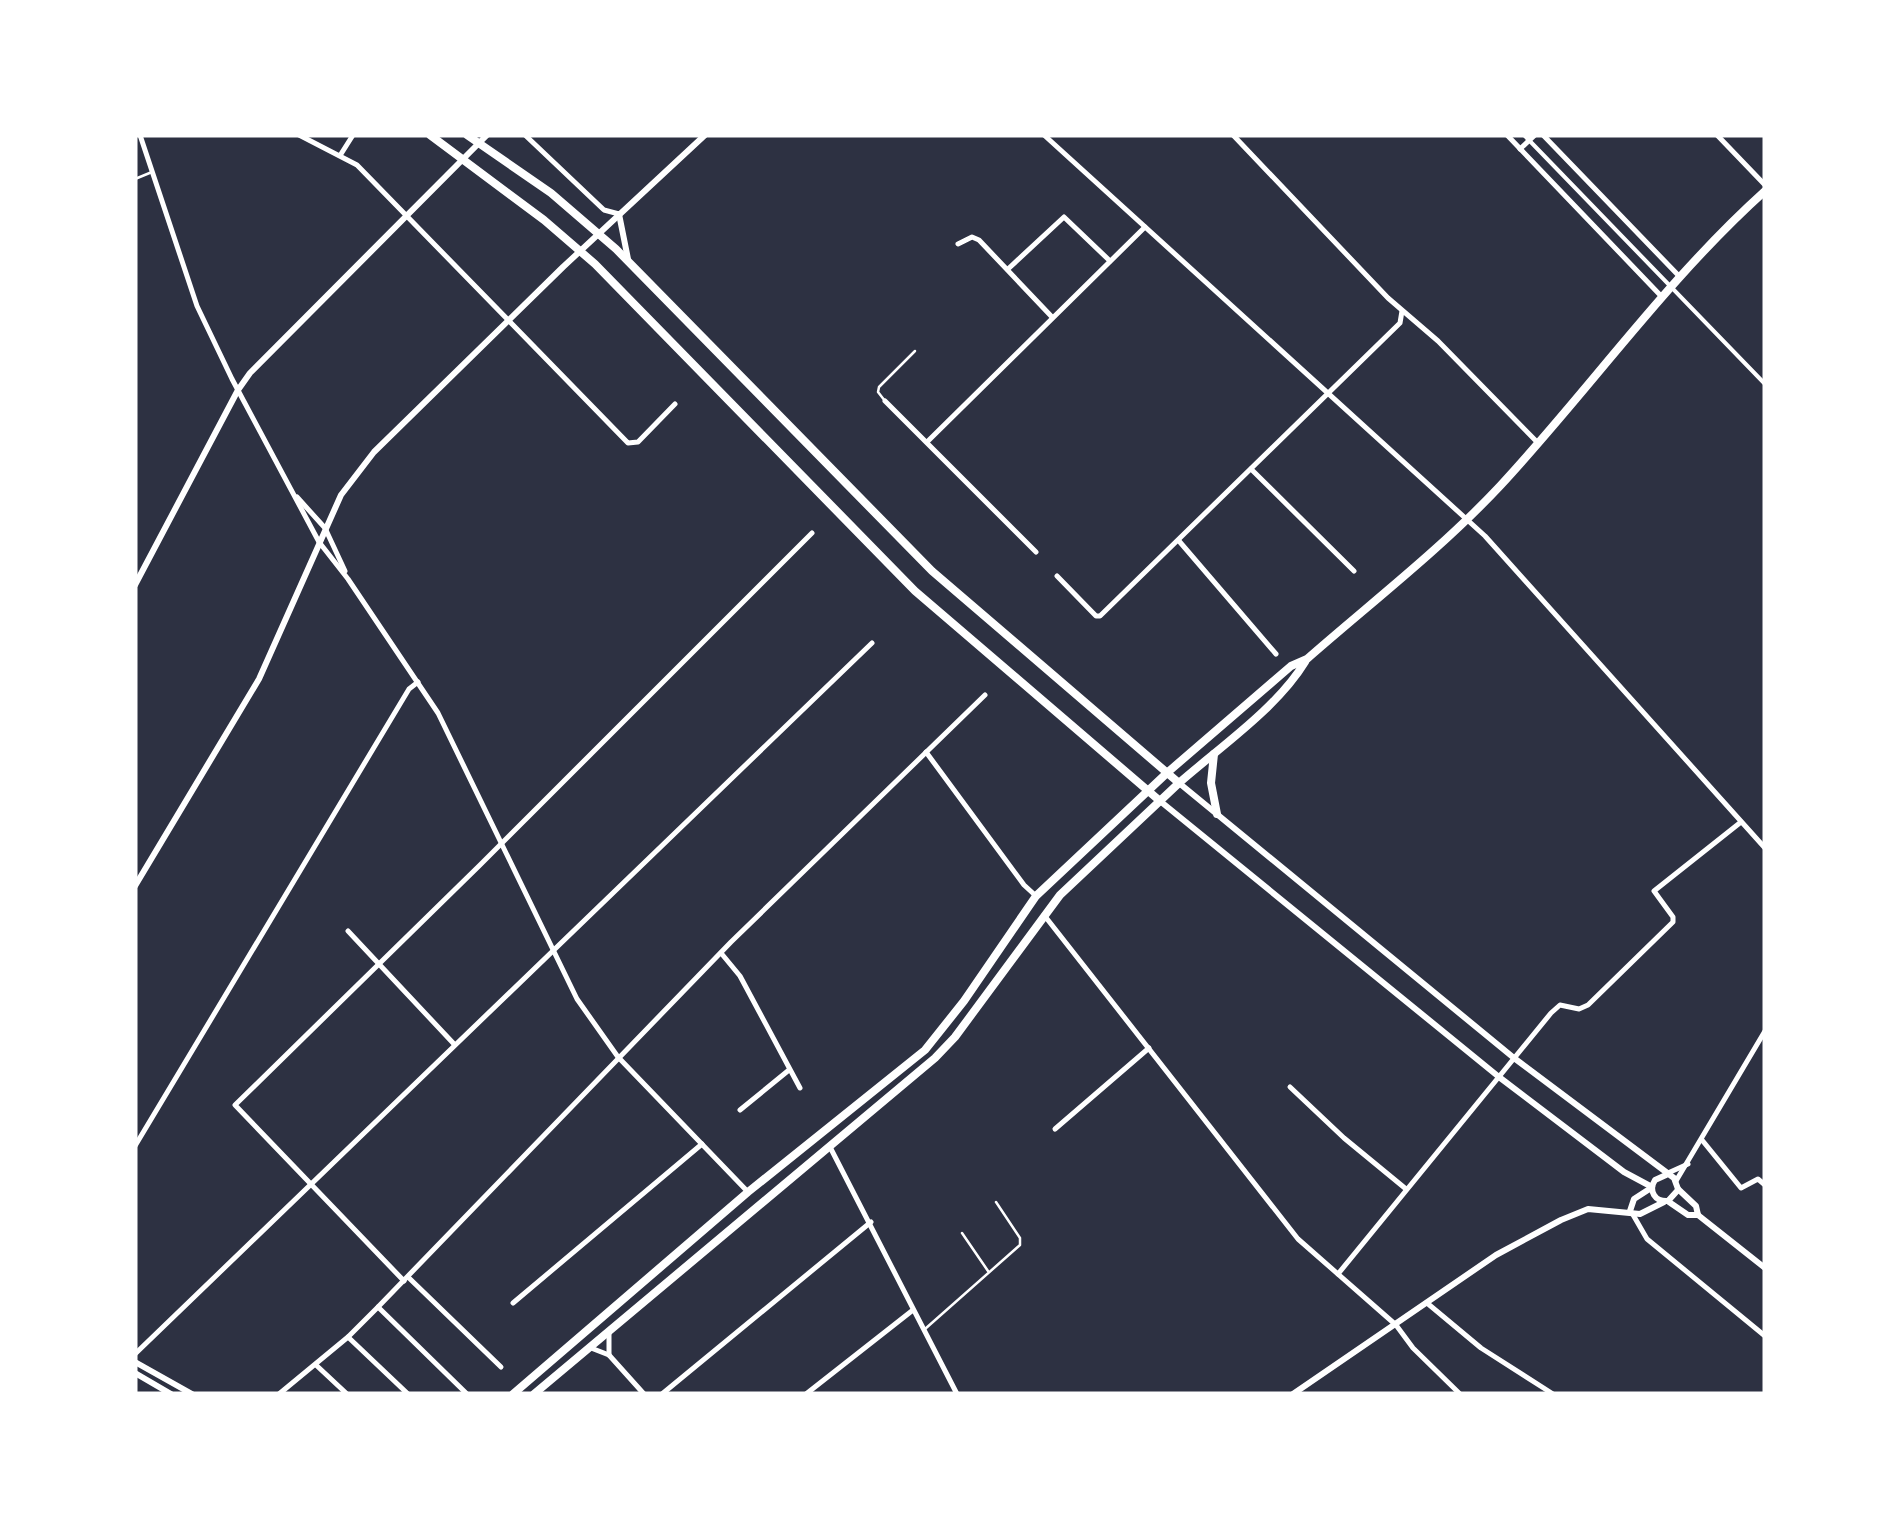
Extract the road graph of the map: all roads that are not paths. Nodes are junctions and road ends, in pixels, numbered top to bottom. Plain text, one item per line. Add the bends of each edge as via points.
1 (140, 135) edge
2 (299, 135) edge
3 (353, 135) edge
4 (430, 135) edge
5 (467, 135) edge
6 (487, 135) edge
7 (525, 135) edge
8 (705, 135) edge
9 (1044, 135) edge
10 (1233, 135) edge
11 (1507, 135) edge
12 (1543, 135) edge
13 (1718, 135) edge
14 (1529, 137) edge
15 (479, 143) junction
16 (1520, 149) junction
17 (341, 154) junction
18 (463, 160) junction
19 (153, 172) junction
20 (135, 179) edge
21 (1765, 188) edge
22 (619, 214) junction
23 (407, 218) junction
24 (1145, 227) junction
25 (598, 234) junction
26 (958, 244) dead end
27 (580, 251) junction
28 (628, 260) junction
29 (1110, 261) junction
30 (1008, 270) junction
31 (1680, 276) junction
32 (1670, 287) junction
33 (1662, 298) junction
34 (1402, 311) junction
35 (1052, 317) junction
36 (508, 321) junction
37 (915, 351) dead end
38 (1765, 384) edge
39 (238, 390) junction
40 (1327, 394) junction
41 (885, 401) joint
42 (674, 404) dead end
43 (927, 442) junction
44 (1538, 443) junction
45 (1251, 470) junction
46 (290, 490) junction
47 (1466, 520) junction
48 (325, 528) junction
49 (812, 533) dead end
50 (1178, 541) junction
51 (319, 542) junction
52 (1036, 552) dead end
53 (1354, 571) dead end
54 (1057, 576) dead end
55 (348, 578) junction
56 (135, 585) edge
57 (872, 643) dead end
58 (1276, 654) dead end
59 (1307, 658) junction
60 (418, 682) junction
61 (985, 695) dead end
62 (926, 752) junction
63 (1214, 754) junction
64 (1168, 772) junction
65 (1179, 783) junction
66 (1148, 790) junction
67 (1160, 801) junction
68 (1217, 814) junction
69 (1741, 822) junction
70 (503, 842) junction
71 (1765, 848) edge
72 (135, 886) edge
73 (1036, 896) junction
74 (1044, 915) junction
75 (348, 931) dead end
76 (553, 949) junction
77 (721, 953) junction
78 (380, 964) junction
79 (1765, 1031) edge
80 (454, 1044) junction
81 (1149, 1048) junction
82 (618, 1056) junction
83 (1514, 1058) junction
84 (790, 1070) junction
85 (1499, 1078) junction
86 (1290, 1087) dead end
87 (800, 1088) dead end
88 (740, 1110) dead end
89 (1055, 1129) dead end
90 (1702, 1140) junction
91 (702, 1144) junction
92 (135, 1146) edge
93 (830, 1147) junction
94 (1688, 1164) junction
95 (1666, 1175) junction
96 (310, 1184) junction
97 (1677, 1185) junction
98 (1765, 1186) edge
99 (1652, 1187) junction
100 (1406, 1189) junction
101 (748, 1192) junction
102 (996, 1202) dead end
103 (1666, 1202) junction
104 (1630, 1210) junction
105 (1698, 1214) junction
106 (871, 1222) junction
107 (962, 1232) dead end
108 (1765, 1268) edge
109 (989, 1272) junction
110 (1338, 1274) junction
111 (406, 1279) junction
112 (513, 1303) dead end
113 (1427, 1303) junction
114 (378, 1308) junction
115 (913, 1310) junction
116 (1396, 1326) junction
117 (924, 1330) junction
118 (609, 1332) junction
119 (1765, 1336) edge
120 (348, 1337) junction
121 (590, 1348) junction
122 (135, 1354) edge
123 (609, 1354) junction
124 (135, 1362) edge
125 (316, 1364) junction
126 (501, 1367) dead end
127 (135, 1373) edge
128 (282, 1393) edge
129 (171, 1394) edge
130 (192, 1394) edge
131 (347, 1394) edge
132 (408, 1394) edge
133 (467, 1394) edge
134 (513, 1394) edge
135 (534, 1394) edge
136 (644, 1394) edge
137 (662, 1394) edge
138 (806, 1394) edge
139 (957, 1394) edge
140 (1293, 1394) edge
141 (1460, 1394) edge
142 (1553, 1394) edge

1 - 19 street
2 - 17 street
3 - 17 street
4 - 18 main road
5 - 15 main road
6 - 15 street
7 - 22 street via 604,210
8 - 22 street
9 - 24 street
10 - 34 street
11 - 16 street
12 - 31 street
13 - 21 street
14 - 16 street
14 - 32 street
15 - 18 street
15 - 25 main road
16 - 33 street
17 - 23 street
18 - 23 street
18 - 27 main road
19 - 20 lane
19 - 39 street via 197,306
21 - 31 main road
22 - 25 street
22 - 28 street
23 - 36 street
23 - 39 street
24 - 29 street
24 - 40 street
25 - 27 street
25 - 28 main road
26 - 30 street via 975,238
27 - 36 street
27 - 66 main road via 915,591
28 - 64 main road via 976,612
29 - 30 street via 1064,217
29 - 35 street
30 - 35 street
31 - 32 main road
32 - 33 main road
32 - 38 street
33 - 44 main road
34 - 40 street via 1400,323
34 - 44 street
35 - 43 street
36 - 42 street via 628,443 638,442
36 - 48 street via 360,467
37 - 41 lane via 879,386
39 - 46 street
39 - 56 street
40 - 45 street
40 - 47 street
41 - 43 street
43 - 52 street
44 - 47 main road
45 - 50 street
45 - 53 street
46 - 48 street
46 - 51 street
47 - 59 main road
47 - 69 street
48 - 51 street
48 - 55 street
49 - 70 street
50 - 54 street via 1100,616
50 - 58 street
51 - 55 street
51 - 72 street via 259,679
55 - 60 street
57 - 76 street
59 - 63 main road
59 - 64 main road
60 - 70 street
60 - 92 street
61 - 62 street
62 - 73 street
62 - 77 street
63 - 65 main road
63 - 68 main road
64 - 65 main road
64 - 66 main road
65 - 67 main road
65 - 68 street
66 - 67 main road
66 - 73 main road
67 - 74 main road
67 - 85 street
68 - 83 street
69 - 71 street
69 - 83 street via 1654,892 1673,922 1588,1005 1560,1005 1551,1012
70 - 76 street
70 - 78 street
73 - 101 main road via 925,1050
74 - 81 street
74 - 93 main road via 956,1037
75 - 78 street
76 - 80 street
76 - 82 street via 577,999
77 - 82 street
77 - 84 street
78 - 80 street
78 - 96 street via 235,1104
79 - 90 street
80 - 96 street
81 - 89 street
81 - 110 street via 1298,1239
82 - 91 street
82 - 111 street
83 - 85 street
83 - 95 street
84 - 87 street
84 - 88 street
85 - 99 street
85 - 100 street
86 - 100 street
90 - 94 street
90 - 98 street via 1741,1188 1760,1177
91 - 101 street
91 - 112 street
93 - 106 street
93 - 118 main road
94 - 95 street
94 - 97 street
95 - 97 street
95 - 99 street
96 - 111 street
96 - 122 street
97 - 103 street
97 - 105 street
99 - 103 street
99 - 104 street
100 - 110 street
101 - 134 main road
102 - 109 lane via 1020,1242
103 - 104 street via 1647,1212
103 - 105 street
104 - 113 street via 1582,1210 1496,1255
104 - 119 street via 1647,1239
105 - 108 street
106 - 115 street
106 - 137 street
107 - 109 lane
109 - 117 lane
110 - 116 street
111 - 114 street
111 - 126 street
113 - 116 street
113 - 142 street
114 - 120 street
114 - 133 street
115 - 117 street
115 - 138 street
116 - 140 street
116 - 141 street
117 - 139 street
118 - 121 main road
118 - 123 street
120 - 125 street
120 - 132 street
121 - 123 street
121 - 135 main road
123 - 136 street
124 - 130 street
125 - 128 street
125 - 131 street
127 - 129 street

